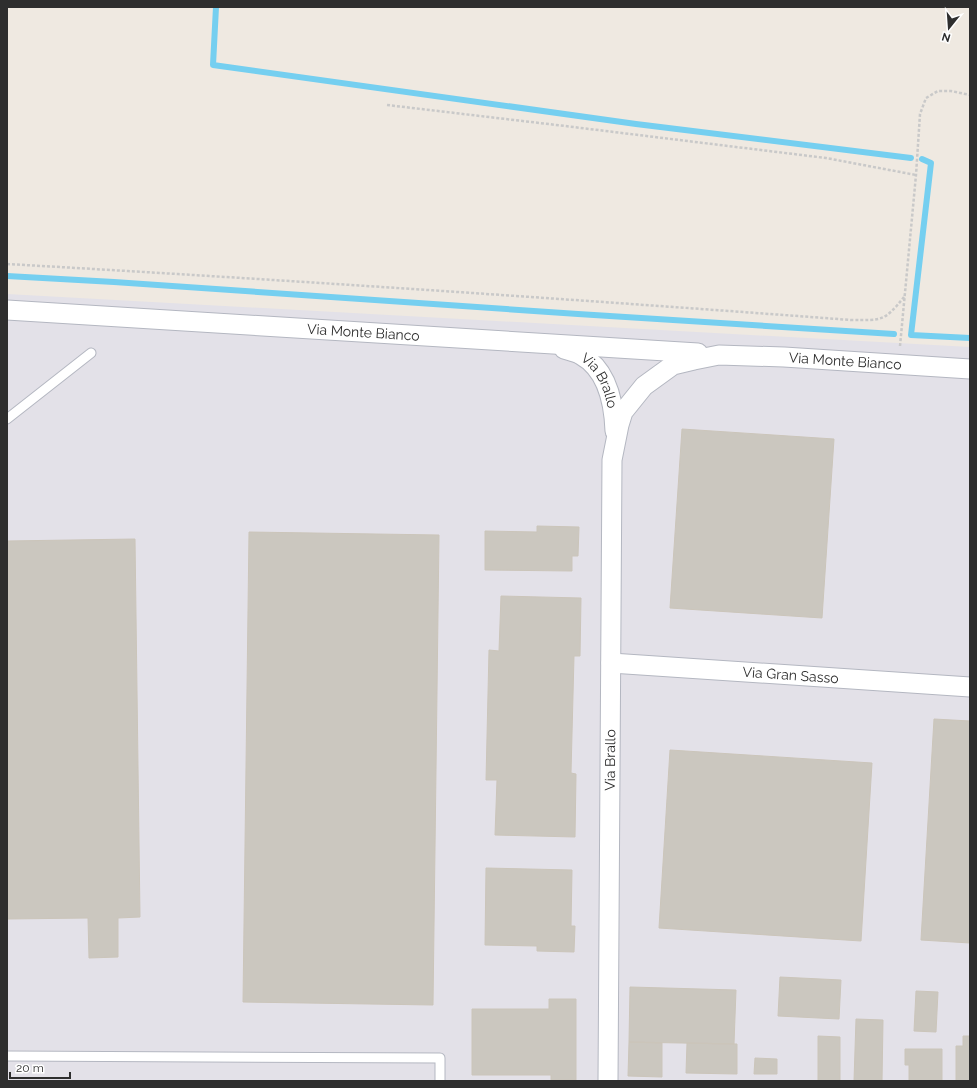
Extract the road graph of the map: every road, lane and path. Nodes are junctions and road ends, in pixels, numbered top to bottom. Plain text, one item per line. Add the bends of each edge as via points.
1 (970, 95) edge
2 (387, 105) dead end
3 (916, 175) junction
4 (7, 264) edge
5 (904, 298) junction
6 (7, 310) edge
7 (554, 344) junction
8 (91, 353) dead end
9 (719, 355) junction
10 (898, 365) junction
11 (970, 369) edge
12 (623, 412) joint
13 (7, 419) edge
14 (615, 439) junction
15 (611, 664) junction
16 (970, 687) edge
17 (7, 1056) edge
18 (440, 1081) edge
19 (608, 1081) edge

1 - 3 path via 938,91 926,98 920,114
2 - 3 path via 826,158
3 - 5 path
4 - 5 path via 582,300 851,320 882,319
5 - 10 path
6 - 7 street, Via Monte Bianco
7 - 9 street, Via Monte Bianco
7 - 14 street, Via Brallo via 582,356 598,370 607,385 611,400
8 - 13 lane
9 - 10 street, Via Monte Bianco
9 - 12 street, Via Monte Bianco via 673,365 644,386
10 - 11 street, Via Monte Bianco
12 - 14 street, Via Brallo
14 - 15 street, Via Brallo via 612,460
15 - 16 street, Via Gran Sasso
15 - 19 street, Via Brallo
17 - 18 lane via 440,1058

